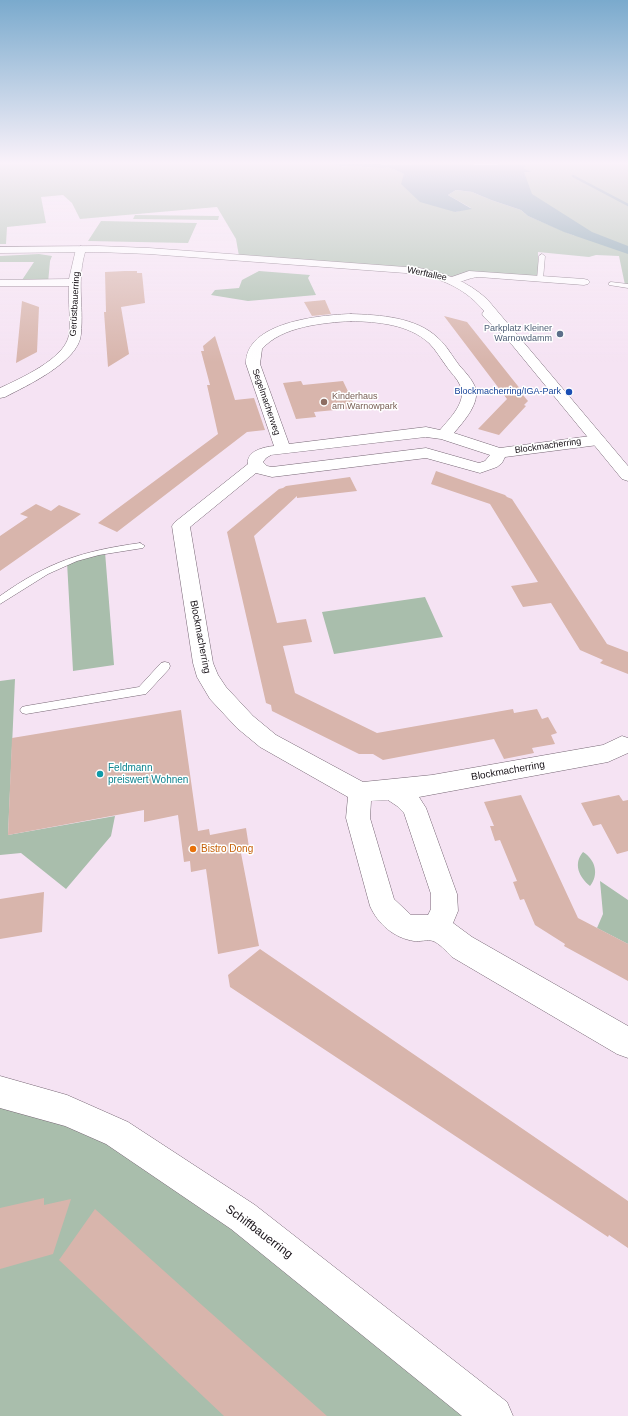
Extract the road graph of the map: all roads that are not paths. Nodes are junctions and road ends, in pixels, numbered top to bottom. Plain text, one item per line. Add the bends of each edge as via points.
1 (81, 249) junction
2 (0, 250) edge
3 (542, 256) dead end
4 (540, 279) junction
5 (450, 281) junction
6 (76, 282) junction
7 (584, 282) dead end
8 (0, 283) edge
9 (611, 284) dead end
10 (628, 286) edge
11 (0, 394) edge
12 (444, 435) junction
13 (598, 440) junction
14 (282, 449) junction
15 (499, 452) junction
16 (257, 466) junction
17 (628, 476) edge
18 (140, 546) dead end
19 (0, 601) edge
20 (165, 666) dead end
21 (26, 710) dead end
22 (622, 745) dead end
23 (391, 790) junction
24 (360, 792) junction
25 (436, 927) junction
26 (628, 1043) edge
27 (0, 1092) edge
28 (493, 1416) edge

1 - 2 street, Werftallee
1 - 5 street, Werftallee via 183,253 354,266
1 - 6 street, Gerüstbauerring
3 - 4 lane
4 - 5 street via 469,274
4 - 7 street
5 - 13 street, Werftallee via 499,323
6 - 8 street
6 - 11 street, Gerüstbauerring via 73,340 46,368
9 - 10 lane
12 - 14 street, Blockmacherring via 426,432
12 - 14 street, Segelmacherweg via 469,399 469,390 440,348 425,333 410,327 373,319 342,318 300,322 265,338 254,349 253,364
12 - 15 street, Blockmacherring
13 - 15 street, Blockmacherring
13 - 17 street, Werftallee
14 - 16 street, Blockmacherring via 261,454 256,458
15 - 16 street via 496,460 480,468 426,453 272,472
16 - 24 street, Blockmacherring via 181,526 203,664 218,693 245,722 268,741
18 - 19 lane via 76,559 53,568
20 - 21 lane via 142,691
22 - 23 street, Blockmacherring via 608,753
23 - 24 street, Blockmacherring
23 - 25 street via 406,799 414,808 444,894 445,911
24 - 25 street via 358,818 383,906 402,925 418,930
25 - 26 street via 462,947
27 - 28 street, Schiffbauerring via 67,1111 117,1133 243,1217

